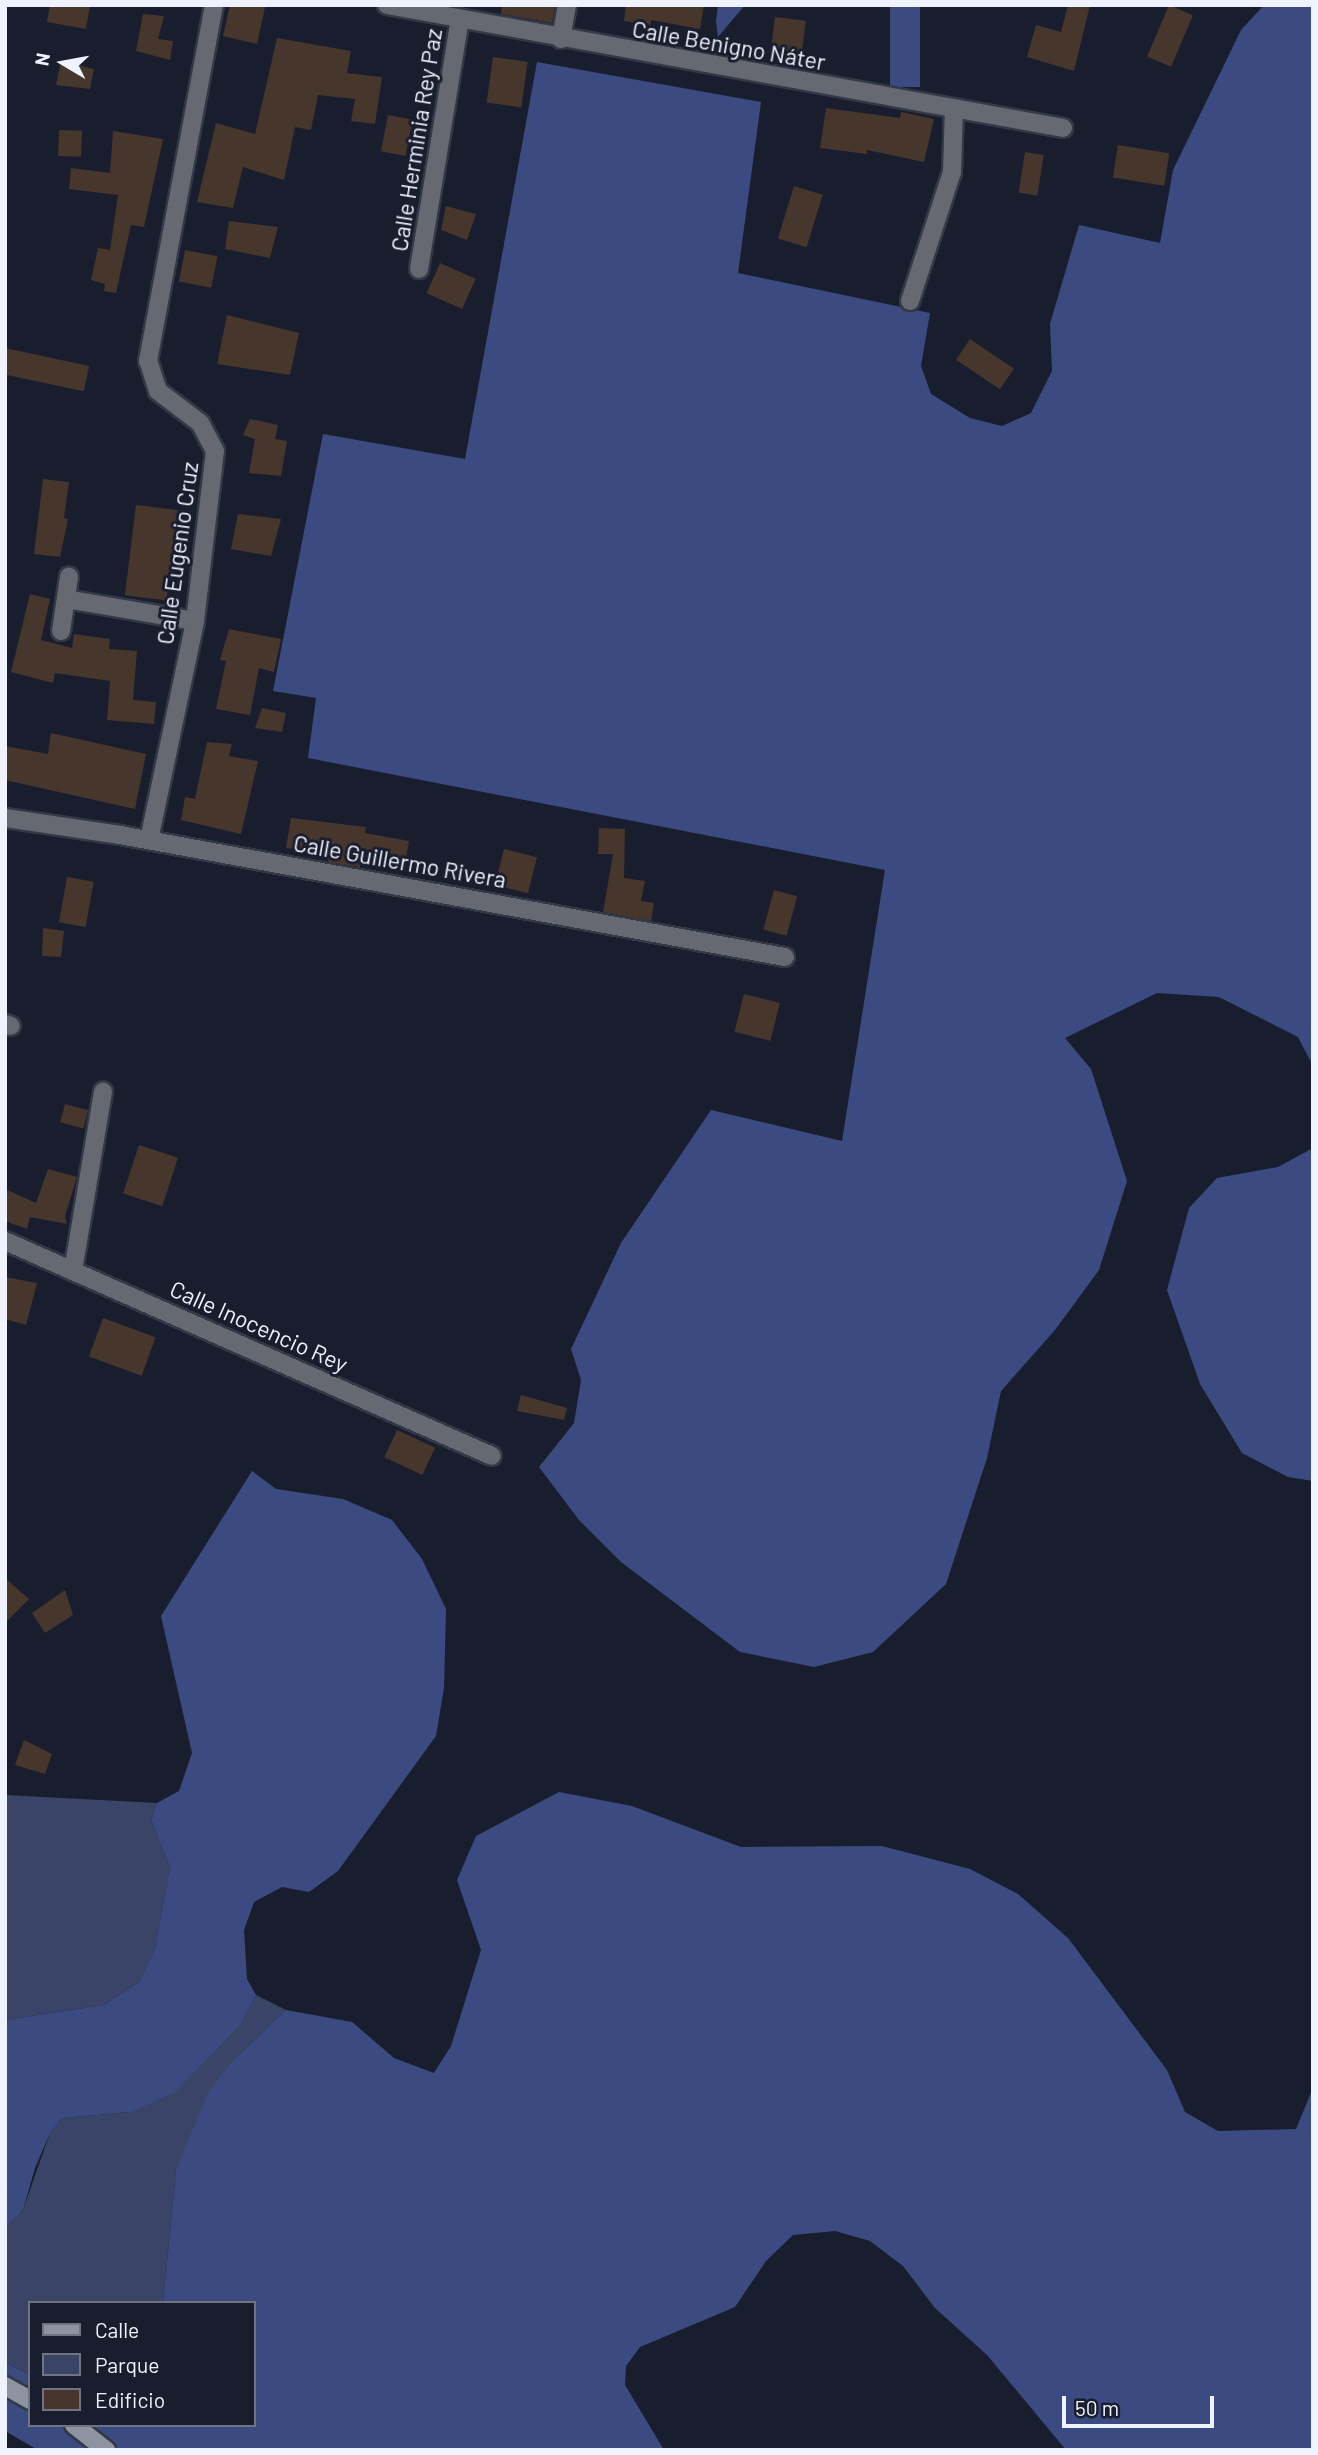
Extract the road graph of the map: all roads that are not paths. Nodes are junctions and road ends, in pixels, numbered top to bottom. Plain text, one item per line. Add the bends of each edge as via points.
1 (214, 5) edge
2 (567, 5) edge
3 (390, 6) edge
4 (460, 19) junction
5 (561, 39) junction
6 (954, 109) junction
7 (1063, 128) dead end
8 (419, 269) dead end
9 (910, 301) dead end
10 (69, 578) dead end
11 (66, 599) junction
12 (195, 621) junction
13 (61, 631) dead end
14 (5, 818) edge
15 (149, 840) junction
16 (785, 957) dead end
17 (103, 1091) dead end
18 (5, 1241) edge
19 (73, 1271) junction
20 (492, 1456) dead end
21 (5, 2386) edge
22 (28, 2399) edge
23 (77, 2427) edge
24 (106, 2450) edge

1 - 12 street, Calle Eugenio Cruz via 148,361 158,391 200,423 215,450
2 - 5 street
3 - 4 street, Calle Benigno Náter
4 - 5 street, Calle Benigno Náter
4 - 8 street, Calle Herminia Rey Paz
5 - 6 street, Calle Benigno Náter
6 - 7 street, Calle Benigno Náter
6 - 9 street via 952,172
10 - 11 street
11 - 12 street
11 - 13 street
12 - 15 street, Calle Eugenio Cruz
14 - 15 street, Calle Guillermo Rivera
15 - 16 street, Calle Guillermo Rivera
17 - 19 street
18 - 19 street, Calle Inocencio Rey
19 - 20 street, Calle Inocencio Rey
21 - 22 street
23 - 24 street

